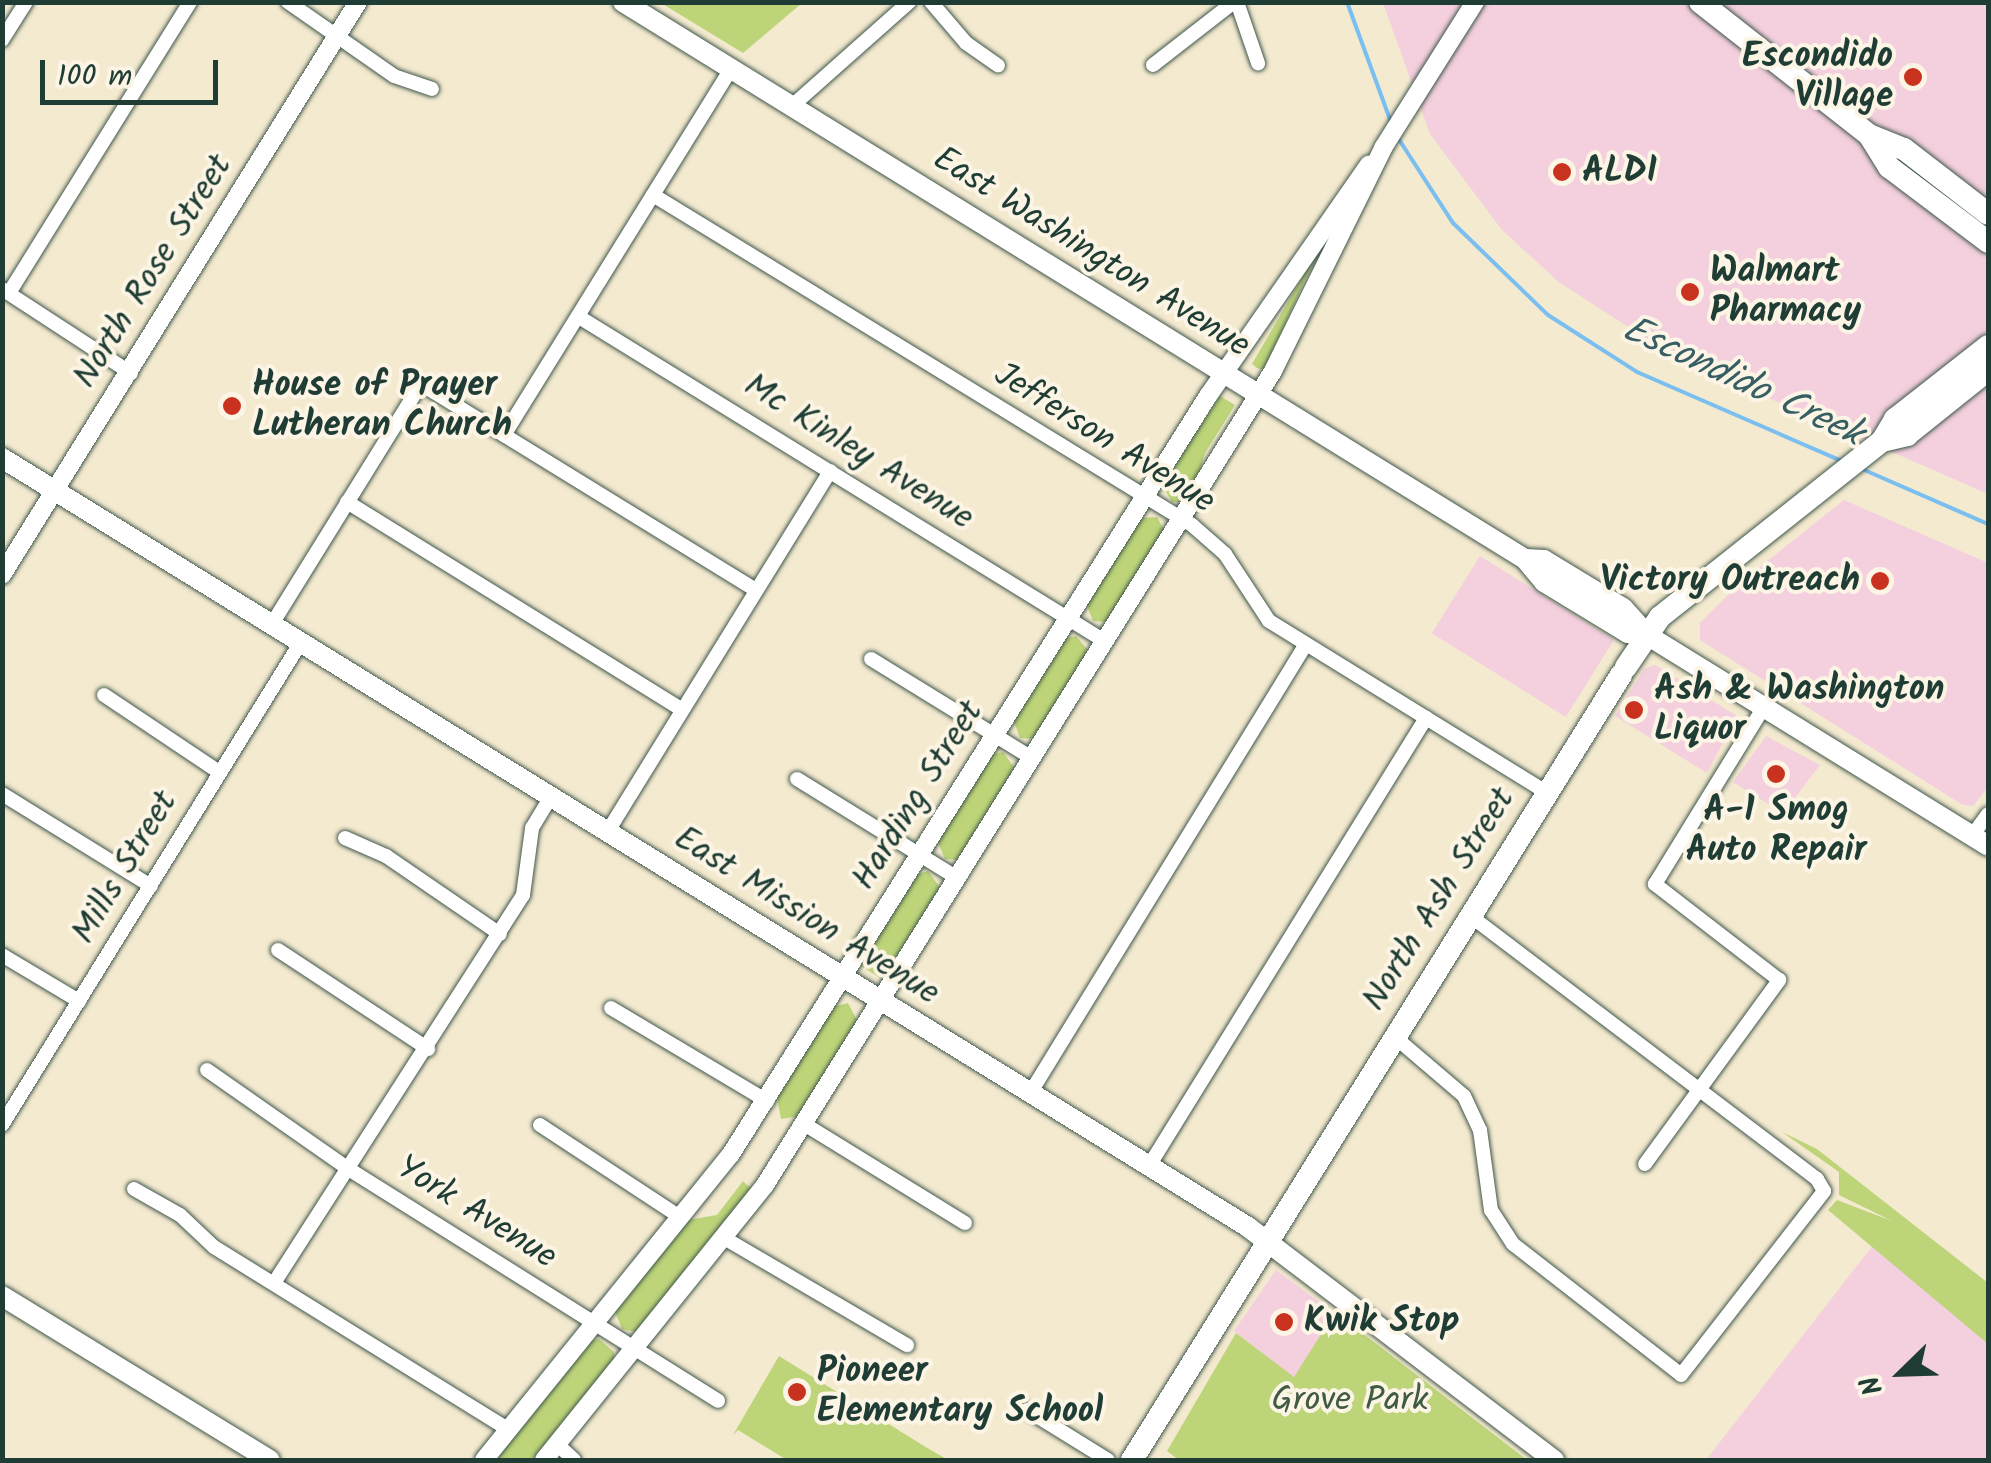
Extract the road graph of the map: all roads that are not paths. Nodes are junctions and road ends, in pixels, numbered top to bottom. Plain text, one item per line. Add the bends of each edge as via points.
1 (26, 2) edge
2 (190, 2) edge
3 (288, 2) edge
4 (358, 2) edge
5 (623, 2) edge
6 (909, 2) edge
7 (931, 2) edge
8 (1235, 2) edge
9 (1475, 2) edge
10 (1700, 2) edge
11 (337, 36) junction
12 (2, 40) edge
13 (1258, 62) dead end
14 (998, 65) dead end
15 (1153, 65) dead end
16 (731, 70) junction
17 (432, 89) dead end
18 (792, 106) junction
19 (1869, 135) junction
20 (1382, 148) junction
21 (653, 195) junction
22 (1988, 214) edge
23 (1988, 242) edge
24 (6, 291) edge
25 (579, 316) junction
26 (1988, 346) edge
27 (1988, 370) edge
28 (131, 372) junction
29 (1225, 374) junction
30 (1258, 394) junction
31 (504, 435) junction
32 (1875, 447) junction
33 (2, 458) edge
34 (830, 471) junction
35 (56, 490) junction
36 (1144, 498) junction
37 (347, 502) junction
38 (1182, 520) junction
39 (2, 575) edge
40 (756, 590) junction
41 (1069, 618) junction
42 (272, 624) junction
43 (1647, 635) junction
44 (301, 642) junction
45 (1106, 642) junction
46 (1306, 644) junction
47 (870, 659) dead end
48 (104, 695) dead end
49 (1764, 708) junction
50 (682, 710) junction
51 (1426, 718) junction
52 (996, 735) junction
53 (1032, 758) junction
54 (220, 772) junction
55 (797, 779) dead end
56 (1547, 793) junction
57 (2, 794) edge
58 (551, 796) junction
59 (1988, 814) edge
60 (608, 830) junction
61 (345, 838) dead end
62 (1980, 841) edge
63 (920, 855) junction
64 (957, 878) junction
65 (151, 886) junction
66 (1471, 916) junction
67 (500, 934) junction
68 (278, 950) dead end
69 (2, 954) edge
70 (843, 980) junction
71 (79, 1001) junction
72 (879, 1002) junction
73 (611, 1008) dead end
74 (1396, 1038) junction
75 (428, 1049) junction
76 (206, 1070) dead end
77 (1698, 1091) junction
78 (1029, 1095) junction
79 (766, 1101) junction
80 (540, 1124) dead end
81 (804, 1124) junction
82 (2, 1125) edge
83 (1645, 1164) dead end
84 (1149, 1166) junction
85 (347, 1168) junction
86 (134, 1189) dead end
87 (680, 1217) junction
88 (965, 1223) dead end
89 (726, 1239) junction
90 (1268, 1242) junction
91 (274, 1283) junction
92 (2, 1296) edge
93 (593, 1321) junction
94 (907, 1345) dead end
95 (634, 1346) junction
96 (718, 1401) dead end
97 (1027, 1410) dead end
98 (507, 1429) junction
99 (557, 1444) junction
100 (270, 1460) edge
101 (484, 1460) edge
102 (544, 1460) edge
103 (574, 1460) edge
104 (1108, 1460) edge
105 (1132, 1460) edge
106 (1554, 1460) edge

1 - 12 street
2 - 24 street
3 - 11 street
4 - 11 street, North Rose Street
5 - 16 main road, East Washington Avenue
6 - 18 street
7 - 14 street via 966,43
8 - 13 street
8 - 15 street
9 - 20 street, Harding Street
10 - 19 main road
11 - 17 street via 394,76
11 - 28 street, North Rose Street
16 - 18 main road, East Washington Avenue
16 - 21 street
18 - 29 main road, East Washington Avenue
19 - 22 main road via 1904,148
19 - 23 main road via 1890,167
20 - 29 street, Harding Street via 1341,197
20 - 30 street, Harding Street
21 - 25 street
21 - 36 street, Jefferson Avenue
24 - 28 street
25 - 31 street
25 - 34 street, Mc Kinley Avenue
26 - 32 main road, North Ash Street via 1895,420
27 - 32 main road, North Ash Street via 1907,435
28 - 35 street, North Rose Street
29 - 30 main road, East Washington Avenue
29 - 36 street, Harding Street
30 - 38 street, Harding Street
30 - 43 main road, East Washington Avenue via 1525,559 1544,582 1628,632
31 - 37 street via 421,384
31 - 40 street
32 - 43 main road, North Ash Street via 1660,617
33 - 35 main road, East Mission Avenue
34 - 40 street
34 - 41 street, Mc Kinley Avenue
35 - 39 street, North Rose Street
35 - 42 main road, East Mission Avenue
36 - 38 street, Jefferson Avenue
36 - 41 street, Harding Street
37 - 42 street
37 - 50 street
38 - 45 street, Harding Street
38 - 46 street, Jefferson Avenue via 1225,554 1260,612
40 - 50 street
41 - 45 street, Mc Kinley Avenue
41 - 52 street, Harding Street
42 - 44 main road, East Mission Avenue
43 - 49 main road, East Washington Avenue
43 - 56 main road, North Ash Street
44 - 54 street, Mills Street
44 - 58 main road, East Mission Avenue
45 - 53 street, Harding Street
46 - 51 street, Jefferson Avenue
46 - 78 street
47 - 52 street
48 - 54 street
49 - 62 main road, East Washington Avenue
49 - 77 street via 1655,884 1780,980
50 - 60 street
51 - 56 street, Jefferson Avenue
51 - 84 street
52 - 53 street
52 - 63 street, Harding Street
53 - 64 street, Harding Street
54 - 65 street, Mills Street
55 - 63 street
56 - 66 main road, North Ash Street
57 - 65 street
58 - 60 main road, East Mission Avenue
58 - 67 street via 532,828 523,895
59 - 62 street
60 - 70 main road, East Mission Avenue
61 - 67 street via 386,856
63 - 64 street
63 - 70 street, Harding Street
64 - 72 street, Harding Street
65 - 71 street, Mills Street
66 - 74 main road, North Ash Street
66 - 77 street
67 - 75 street
68 - 75 street
69 - 71 street
70 - 72 main road, East Mission Avenue
70 - 79 street, Harding Street
71 - 82 street, Mills Street
72 - 78 main road, East Mission Avenue
72 - 81 street, Harding Street
73 - 79 street
74 - 77 street via 1452,1081 1473,1112 1491,1210 1513,1244 1680,1375 1824,1191 1817,1179
74 - 90 main road, North Ash Street
75 - 85 street
76 - 85 street, York Avenue
77 - 83 street
78 - 84 main road, East Mission Avenue
79 - 87 street, Harding Street
80 - 87 street
81 - 88 street
81 - 89 street, Harding Street
84 - 90 main road, East Mission Avenue
85 - 91 street
85 - 93 street, York Avenue
86 - 91 street
87 - 93 street, Harding Street
89 - 94 street
89 - 95 street, Harding Street
90 - 105 main road, North Ash Street
90 - 106 main road, East Mission Avenue
91 - 98 street
92 - 100 main road
93 - 95 street, York Avenue
93 - 98 street, Harding Street
95 - 96 street, York Avenue
95 - 99 street, Harding Street
97 - 104 street
98 - 101 street, Harding Street
99 - 102 street, Harding Street
99 - 103 street

